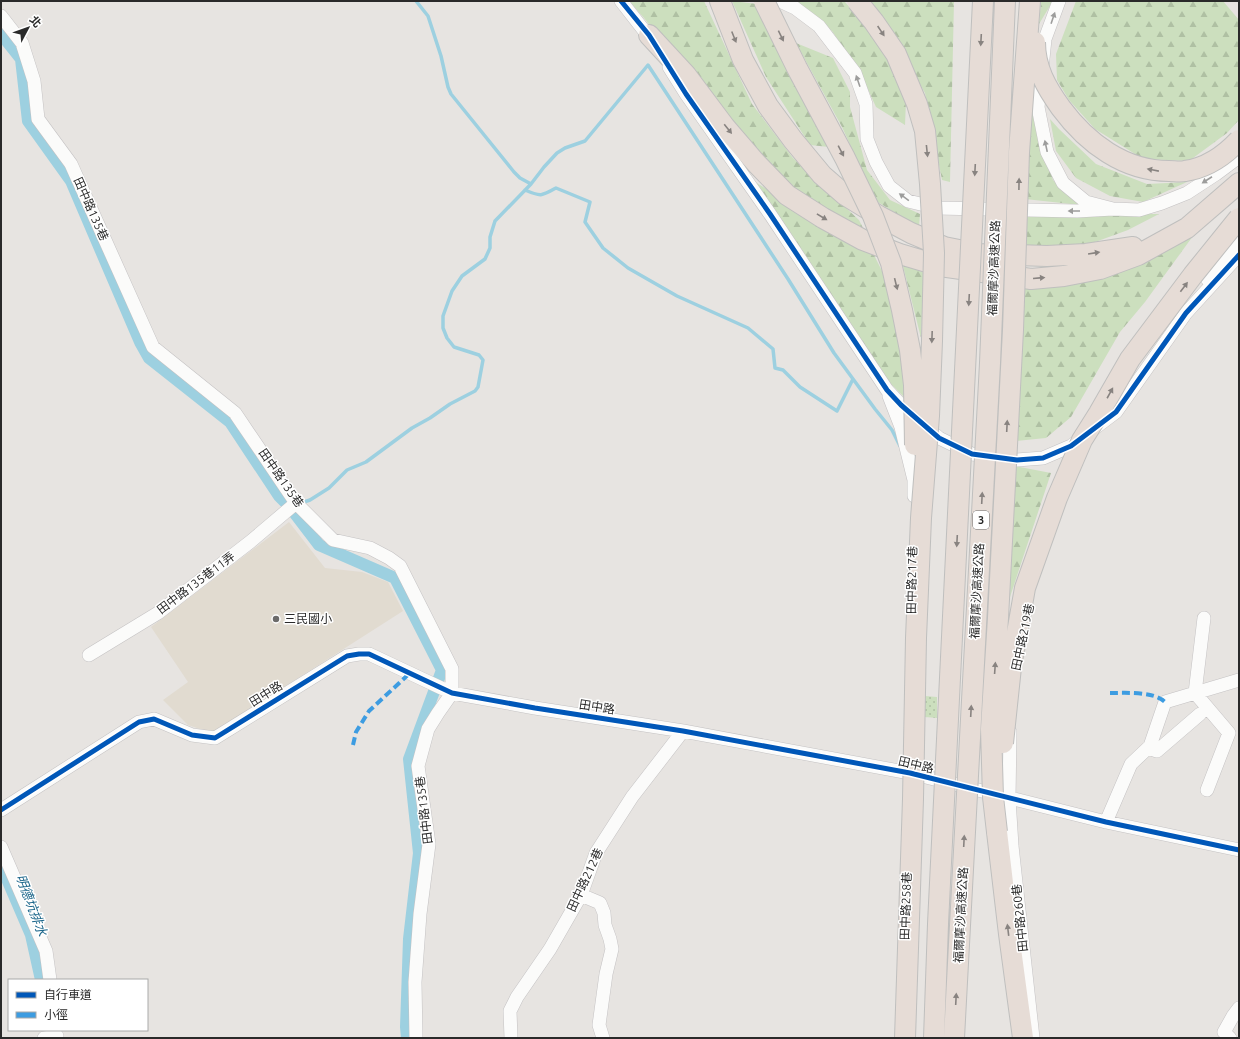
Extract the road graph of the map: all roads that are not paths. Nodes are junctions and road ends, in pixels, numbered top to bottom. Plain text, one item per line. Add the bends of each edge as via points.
1 (621, 1) edge
2 (720, 1) edge
3 (764, 1) edge
4 (780, 1) edge
5 (857, 1) edge
6 (983, 1) edge
7 (1005, 1) edge
8 (1030, 1) edge
9 (1033, 1) edge
10 (1059, 1) edge
11 (1, 16) edge
12 (649, 35) junction
13 (1239, 140) edge
14 (1239, 157) edge
15 (1239, 183) edge
16 (1112, 209) junction
17 (1239, 218) edge
18 (1239, 239) edge
19 (1161, 243) junction
20 (1239, 255) edge
21 (1186, 313) junction
22 (887, 390) junction
23 (1068, 480) dead end
24 (296, 503) junction
25 (921, 518) junction
26 (1204, 618) dead end
27 (89, 655) dead end
28 (1239, 680) edge
29 (447, 691) junction
30 (1195, 693) junction
31 (1200, 714) dead end
32 (683, 731) junction
33 (1148, 748) junction
34 (910, 773) junction
35 (1207, 790) dead end
36 (1009, 798) junction
37 (1, 810) edge
38 (1106, 822) junction
39 (997, 832) junction
40 (1, 847) edge
41 (1239, 850) edge
42 (581, 895) junction
43 (50, 979) edge
44 (1239, 1008) edge
45 (416, 1038) edge
46 (511, 1038) edge
47 (603, 1038) edge
48 (902, 1038) edge
49 (905, 1038) edge
50 (934, 1038) edge
51 (954, 1038) edge
52 (1023, 1038) edge
53 (1032, 1038) edge
54 (1230, 1038) edge

1 - 12 street
2 -> 19 highway via 743,60 768,106 793,140 822,175 845,195 879,216 944,247 979,254 1086,254
3 -> 25 highway, bridge via 845,158 873,216 891,263 910,350 914,385 915,464
16 -> 4 street via 1077,211 937,208 908,201 889,186 876,162 867,139 866,104 855,73 819,26 795,8
5 -> 25 highway, bridge via 896,54 917,104 925,131 934,253 929,416
6 -> 50 highway, 福爾摩沙高速公路 / 3, bridge
51 -> 7 highway, 福爾摩沙高速公路 / 3, bridge via 990,362
39 -> 8 highway, bridge via 990,729 1013,322 1019,152
13 -> 9 highway, bridge via 1228,151 1207,164 1185,171 1158,171 1132,165 1111,155 1090,140 1071,121 1039,71
16 -> 10 street via 1086,202 1063,183 1047,152 1038,107 1045,39
11 - 24 street, 田中路135巷 via 22,43 34,81 38,119 71,164 153,347 235,413
12 -> 19 highway via 686,75 756,163 787,195 863,240 940,266 1031,279 1100,269 1138,255
12 - 22 street via 686,94 770,214
14 -> 16 street via 1187,193 1138,210
15 - 19 highway via 1187,228
39 -> 17 highway, bridge via 1006,713 1021,609 1025,588 1057,498 1082,440 1130,358
18 - 21 street via 1210,274
20 - 21 street
21 - 22 street via 1116,412 1071,446 1042,458 1017,460 972,454 939,438
22 - 34 street, 田中路217巷 via 901,426 914,480
23 - 36 street, 田中路219巷 via 1028,609 1011,692
24 - 27 street, 田中路135巷11弄 via 158,613
24 - 29 street, 田中路135巷 via 333,540 370,548 400,566 452,669
25 - 49 highway, bridge
26 - 30 street
28 - 30 street
29 - 32 street, 田中路
29 - 37 street, 田中路 via 369,654 347,656 215,738 192,735 154,719 139,722
29 - 45 street, 田中路135巷 via 428,729 418,766 429,844 415,982
30 - 33 street via 1165,702
30 - 35 street via 1230,733
31 - 33 street via 1157,751
32 - 34 street, 田中路
32 - 42 street, 田中路212巷 via 632,797 596,853
33 - 38 street via 1131,764
34 - 36 street, 田中路
34 - 48 street, 田中路258巷
36 - 38 street, 田中路
36 - 53 street, 田中路260巷
38 - 41 street, 田中路
52 -> 39 highway
40 - 43 street via 46,951
42 - 46 street, 田中路212巷 via 510,1011
42 - 47 street via 600,903 612,949 599,1025
44 - 54 street via 1224,1032

